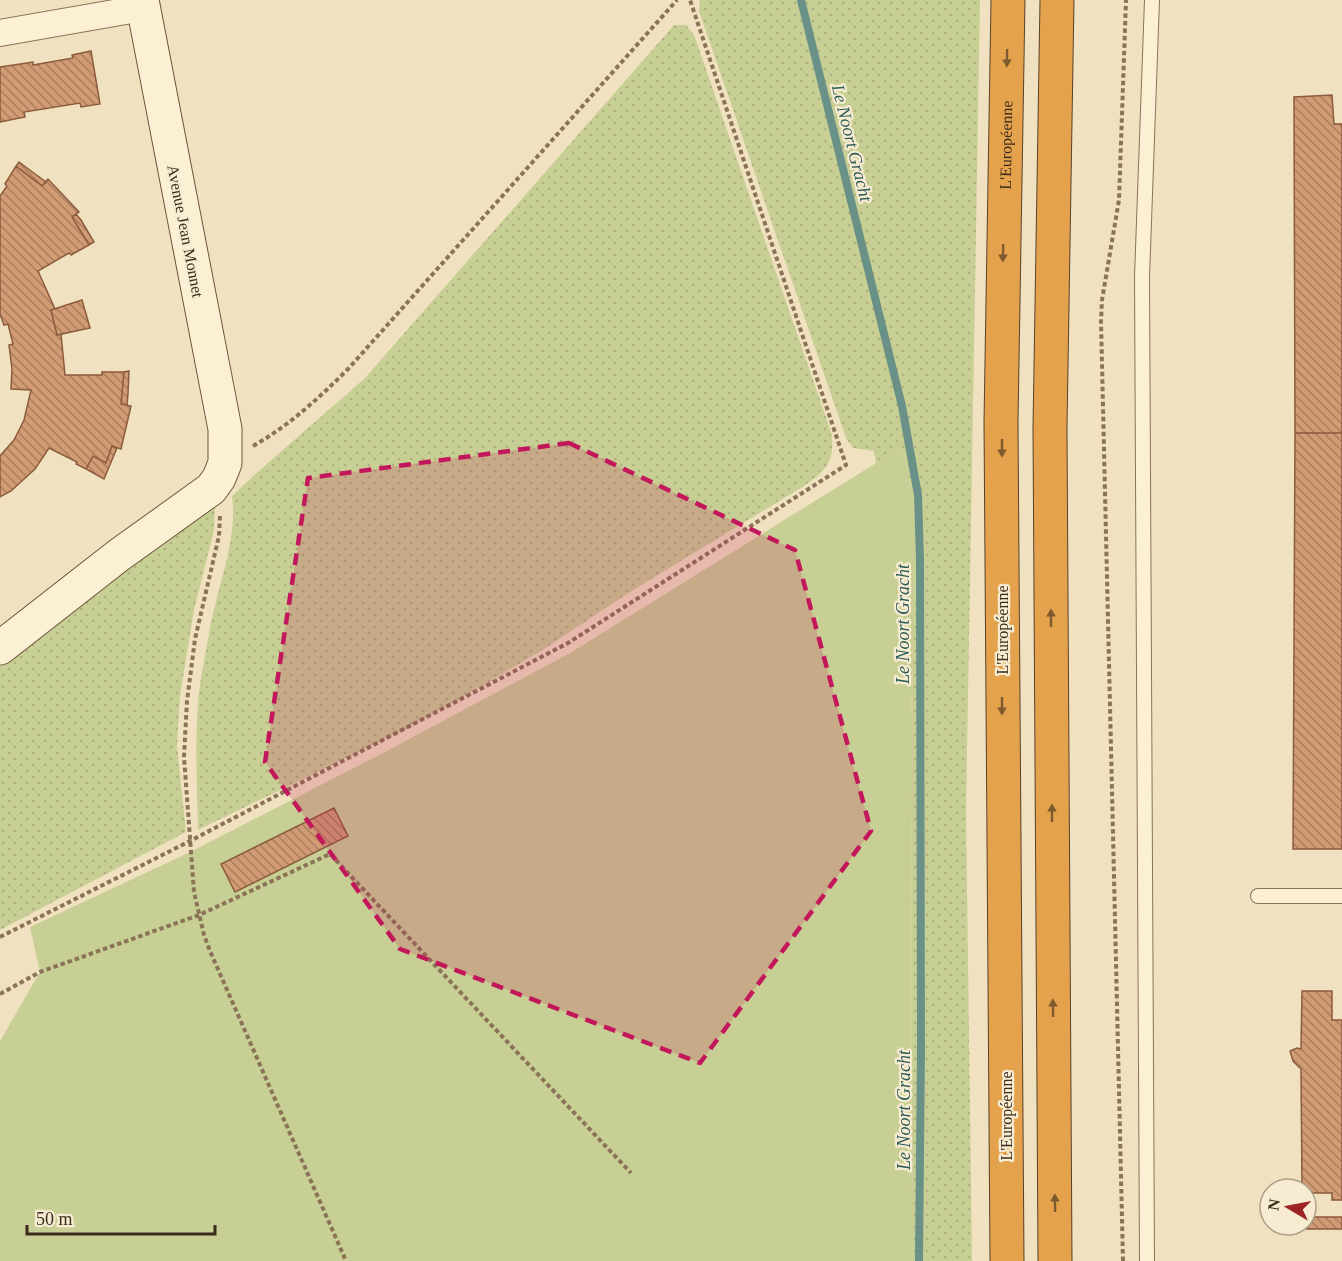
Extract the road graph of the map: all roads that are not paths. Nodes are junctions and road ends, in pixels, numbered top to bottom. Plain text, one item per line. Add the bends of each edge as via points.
1 (1008, 0) edge
2 (1058, 0) edge
3 (1152, 0) edge
4 (143, 4) edge
5 (0, 33) edge
6 (119, 555) junction
7 (0, 626) edge
8 (0, 648) edge
9 (1258, 896) dead end
10 (1342, 896) edge
11 (1007, 1261) edge
12 (1055, 1261) edge
13 (1147, 1261) edge

1 -> 11 highway, L'Européenne via 1001,422
12 -> 2 highway via 1050,428
3 - 13 lane via 1142,278
4 - 5 street
4 - 6 main road, Avenue Jean Monnet via 225,429 222,471 206,493
6 - 7 main road
6 - 8 main road
9 - 10 lane

